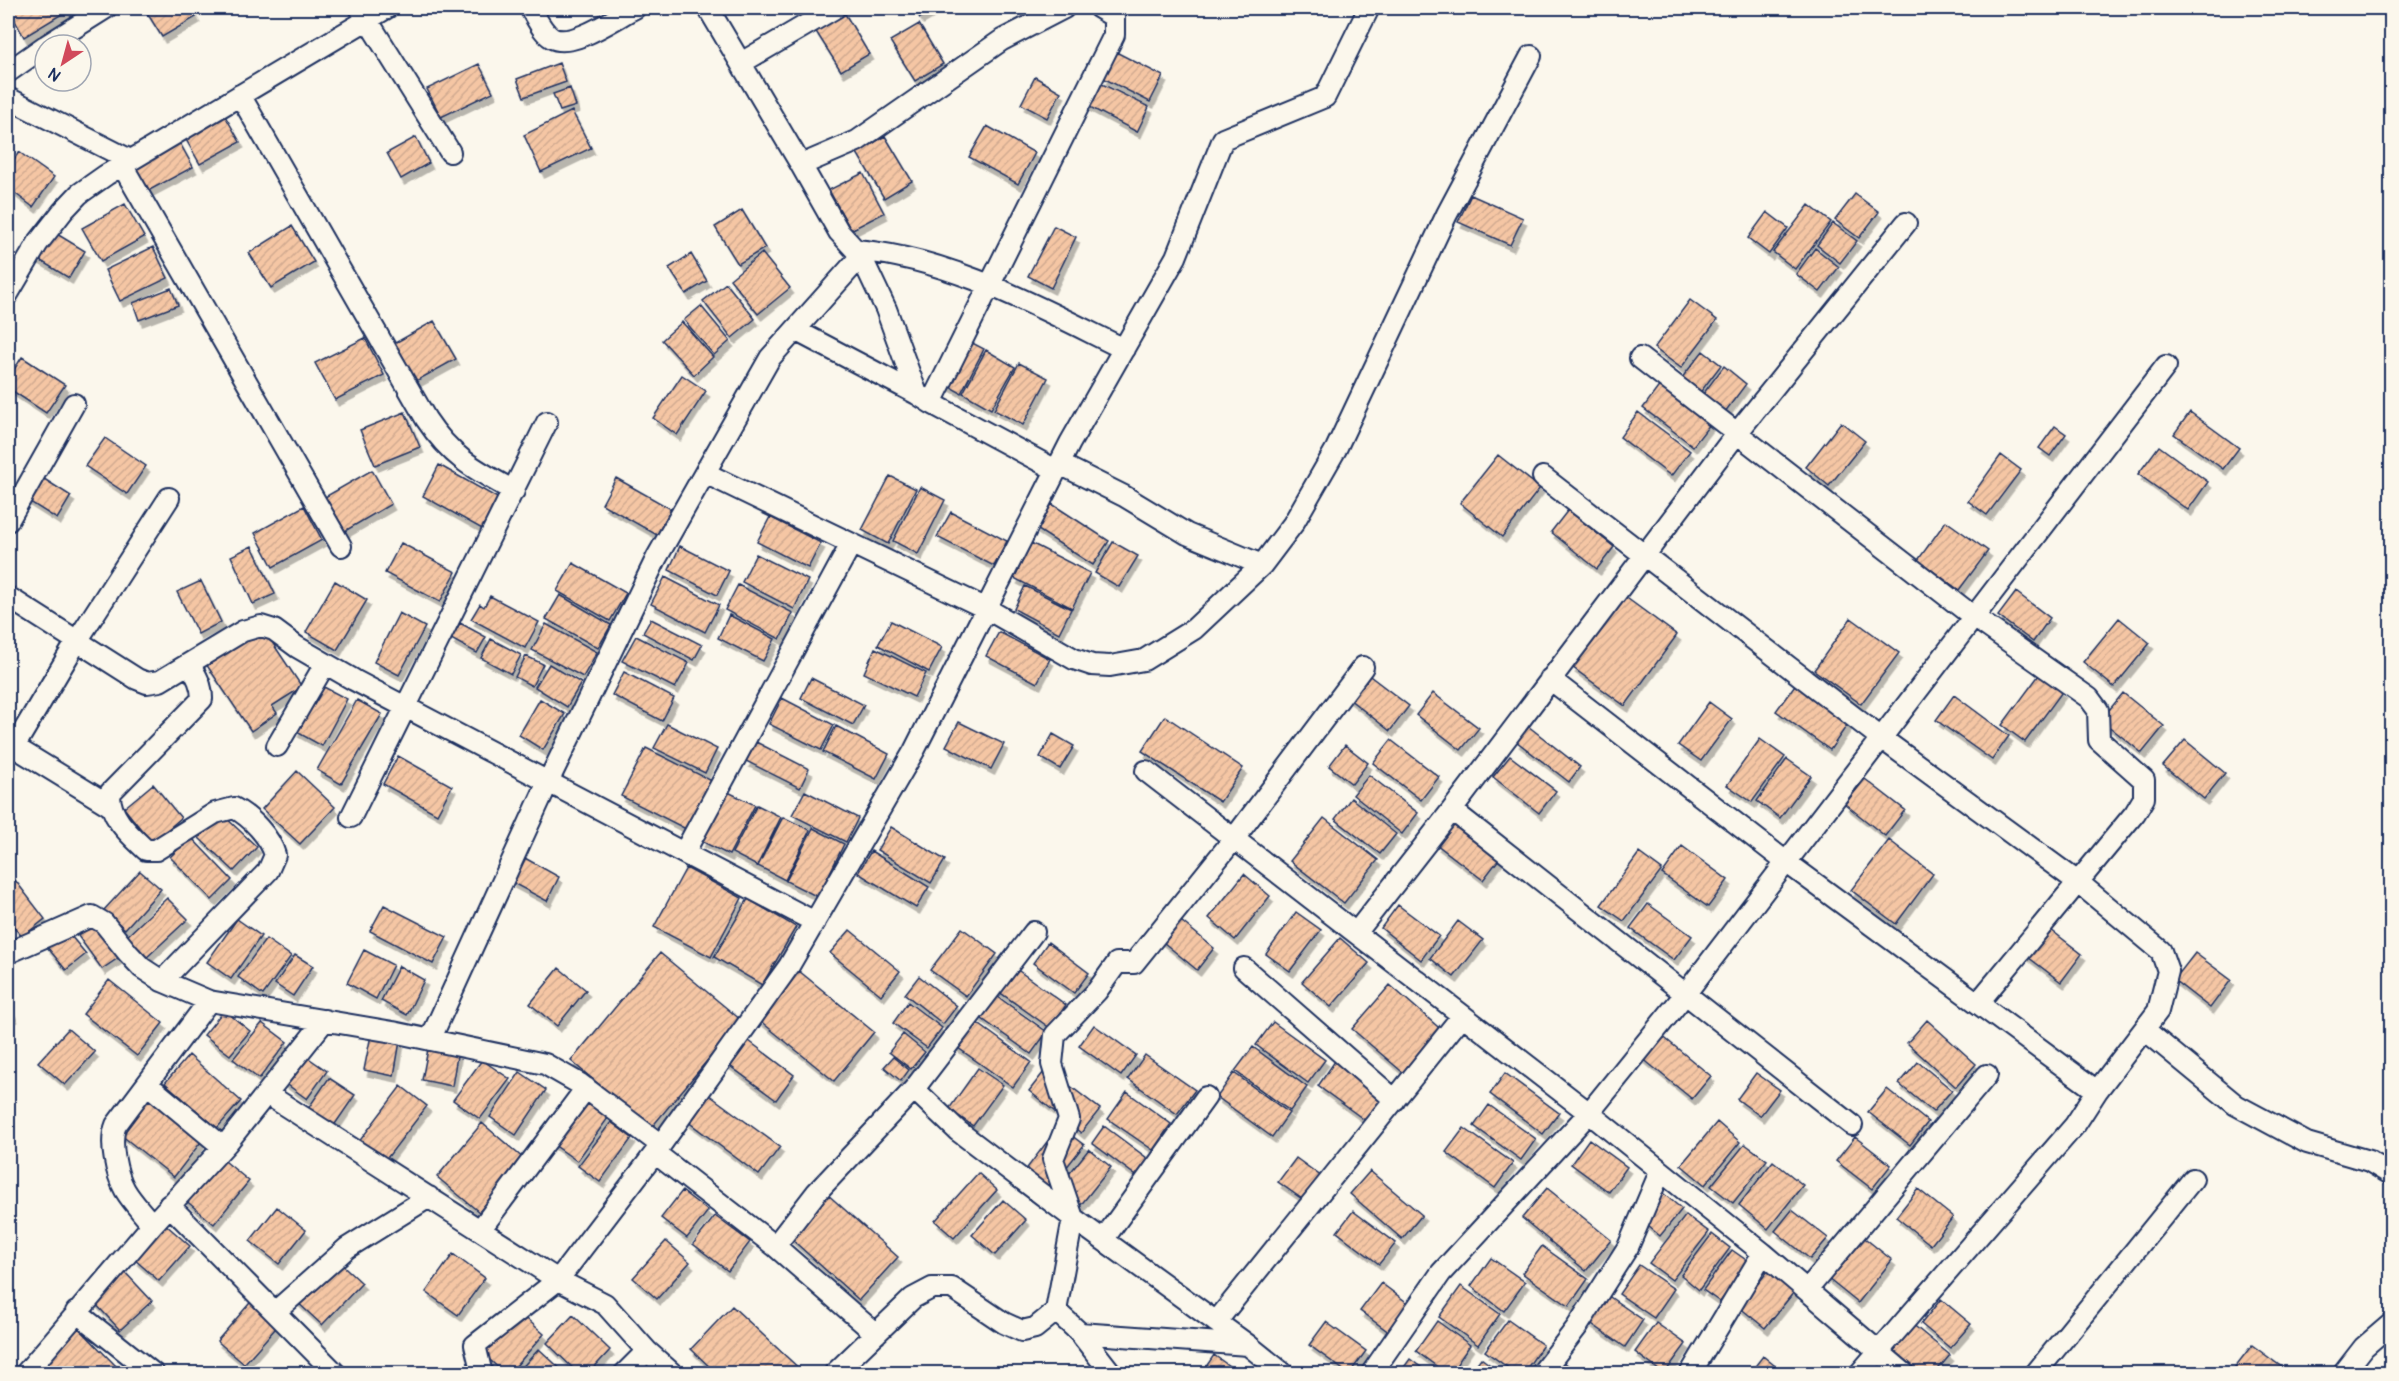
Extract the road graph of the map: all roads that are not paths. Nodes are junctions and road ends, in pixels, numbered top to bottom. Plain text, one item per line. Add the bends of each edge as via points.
1 (106, 8) edge
2 (387, 8) edge
3 (530, 8) edge
4 (635, 8) edge
5 (708, 8) edge
6 (835, 8) edge
7 (1064, 8) edge
8 (1099, 8) edge
9 (1369, 8) edge
10 (364, 13) edge
11 (67, 33) edge
12 (33, 55) edge
13 (1531, 56) dead end
14 (741, 63) junction
15 (8, 72) edge
16 (240, 95) junction
17 (8, 98) edge
18 (450, 152) dead end
19 (126, 163) junction
20 (801, 165) junction
21 (1906, 223) dead end
22 (858, 253) junction
23 (989, 284) junction
24 (9, 287) edge
25 (795, 330) junction
26 (1124, 349) junction
27 (1641, 358) dead end
28 (2166, 366) dead end
29 (924, 398) junction
30 (74, 404) dead end
31 (547, 422) dead end
32 (1737, 433) junction
33 (1058, 467) junction
34 (705, 473) junction
35 (1543, 477) dead end
36 (514, 491) junction
37 (169, 498) dead end
38 (8, 521) edge
39 (851, 544) junction
40 (341, 546) dead end
41 (1644, 555) junction
42 (1263, 565) junction
43 (8, 597) edge
44 (987, 609) junction
45 (1974, 617) junction
46 (77, 641) junction
47 (189, 664) junction
48 (325, 664) junction
49 (1363, 667) dead end
50 (1550, 679) junction
51 (406, 707) junction
52 (1881, 738) junction
53 (11, 745) edge
54 (277, 746) dead end
55 (1146, 771) dead end
56 (548, 782) junction
57 (109, 805) junction
58 (1452, 810) junction
59 (351, 817) dead end
60 (1233, 840) junction
61 (684, 853) junction
62 (1786, 862) junction
63 (2079, 883) junction
64 (815, 922) junction
65 (1034, 932) dead end
66 (1356, 933) junction
67 (8, 953) edge
68 (1244, 968) dead end
69 (162, 981) junction
70 (1686, 993) junction
71 (209, 1001) junction
72 (1978, 1003) junction
73 (1462, 1016) junction
74 (325, 1020) junction
75 (2145, 1030) junction
76 (430, 1040) junction
77 (1987, 1075) dead end
78 (147, 1084) junction
79 (586, 1088) junction
80 (914, 1089) junction
81 (2097, 1091) junction
82 (267, 1094) junction
83 (1206, 1097) dead end
84 (1395, 1100) junction
85 (1589, 1113) junction
86 (1852, 1125) dead end
87 (223, 1147) junction
88 (658, 1149) junction
89 (1660, 1172) junction
90 (2391, 1175) edge
91 (2193, 1179) dead end
92 (429, 1197) junction
93 (169, 1205) junction
94 (1073, 1218) junction
95 (152, 1225) junction
96 (480, 1230) junction
97 (1103, 1240) junction
98 (776, 1246) junction
99 (1763, 1253) junction
100 (558, 1280) junction
101 (1807, 1290) junction
102 (1056, 1311) junction
103 (76, 1312) junction
104 (275, 1312) junction
105 (1216, 1322) junction
106 (2391, 1323) edge
107 (1080, 1333) junction
108 (876, 1334) junction
109 (1248, 1345) junction
110 (647, 1351) junction
111 (1879, 1351) junction
112 (25, 1374) edge
113 (154, 1374) edge
114 (336, 1374) edge
115 (482, 1374) edge
116 (624, 1374) edge
117 (673, 1374) edge
118 (834, 1374) edge
119 (1112, 1374) edge
120 (1284, 1374) edge
121 (1371, 1374) edge
122 (1541, 1374) edge
123 (1690, 1374) edge
124 (1858, 1374) edge
125 (1905, 1374) edge
126 (2035, 1374) edge
127 (2343, 1374) edge

1 - 11 street
2 - 10 street
3 - 4 street via 546,33 563,40 576,39
5 - 14 street
6 - 14 street
7 - 20 street via 1002,40 857,141
8 - 23 street via 1114,17 1114,35
9 - 26 street via 1325,97 1223,139 1176,257
10 - 16 street
10 - 18 street
12 - 15 street
13 - 42 street via 1447,214 1336,448 1293,524
14 - 20 street
16 - 19 street
16 - 36 street via 435,434 465,463
17 - 19 street
19 - 24 street via 79,194 38,243
19 - 40 street
20 - 22 street via 839,232
21 - 32 street
22 - 23 street via 889,253
22 - 25 street
22 - 29 street
23 - 26 street
23 - 29 street
25 - 29 street
25 - 34 street via 770,358
26 - 33 street
27 - 32 street
28 - 45 street
29 - 33 street
30 - 38 street
31 - 36 street
32 - 41 street
32 - 45 street
33 - 42 street via 1124,496 1187,534
33 - 44 street
34 - 39 street
34 - 56 street via 657,557
35 - 41 street
36 - 51 street
37 - 46 street
39 - 44 street
39 - 61 street
41 - 50 street
41 - 52 street
42 - 44 street via 1194,629 1144,660 1110,666 1074,659
43 - 46 street
44 - 64 street via 914,751
45 - 52 street
45 - 63 street via 2089,699 2098,710 2099,740 2144,780 2144,798 2135,813
46 - 47 street via 147,683 160,681
46 - 53 street
47 - 48 street via 243,631 261,626 274,630
47 - 57 street via 198,677 202,699 110,793
48 - 51 street
48 - 54 street
49 - 60 street
50 - 58 street
50 - 62 street
51 - 56 street
51 - 59 street
52 - 62 street
52 - 63 street
53 - 57 street
55 - 60 street
56 - 61 street
56 - 76 street
57 - 69 street via 146,850 156,850 215,813 234,808 273,848 275,855 268,871
58 - 66 street
58 - 70 street
60 - 66 street
60 - 94 street via 1134,963 1118,963 1055,1035 1052,1064 1069,1119 1053,1159
61 - 64 street
62 - 70 street
62 - 72 street
63 - 72 street
63 - 75 street via 2161,951 2168,971 2163,997
64 - 88 street via 789,966
65 - 80 street
66 - 73 street
67 - 69 street via 92,916 104,923 142,968
68 - 84 street
69 - 71 street
70 - 85 street
70 - 86 street
71 - 74 street
71 - 78 street
72 - 81 street
73 - 84 street
73 - 85 street
74 - 76 street
74 - 82 street
75 - 81 street
75 - 90 street via 2236,1105 2307,1143 2369,1161
76 - 79 street via 545,1064
77 - 101 street
78 - 87 street
78 - 95 street via 116,1125 113,1143 120,1180
79 - 88 street
79 - 96 street
80 - 94 street via 958,1131
80 - 98 street via 816,1193
81 - 111 street via 2075,1125
82 - 87 street
82 - 92 street
83 - 97 street
84 - 105 street
85 - 89 street
85 - 121 street via 1441,1274
87 - 93 street
88 - 98 street
88 - 100 street
89 - 99 street
89 - 122 street via 1628,1247 1577,1327
91 - 126 street
92 - 96 street
92 - 104 street via 347,1248
93 - 95 street
93 - 104 street
94 - 97 street
94 - 102 street
95 - 103 street
96 - 100 street
97 - 105 street
98 - 108 street
99 - 101 street
99 - 123 street
100 - 110 street via 605,1305
100 - 115 street via 475,1345
101 - 111 street
102 - 107 street
102 - 108 street via 1035,1328 1022,1331 945,1288 913,1298
103 - 112 street
103 - 113 street
104 - 114 street
105 - 109 street
106 - 127 street via 2364,1347
107 - 109 street
107 - 119 street
108 - 118 street
109 - 120 street
110 - 116 street
110 - 117 street
111 - 124 street
111 - 125 street

